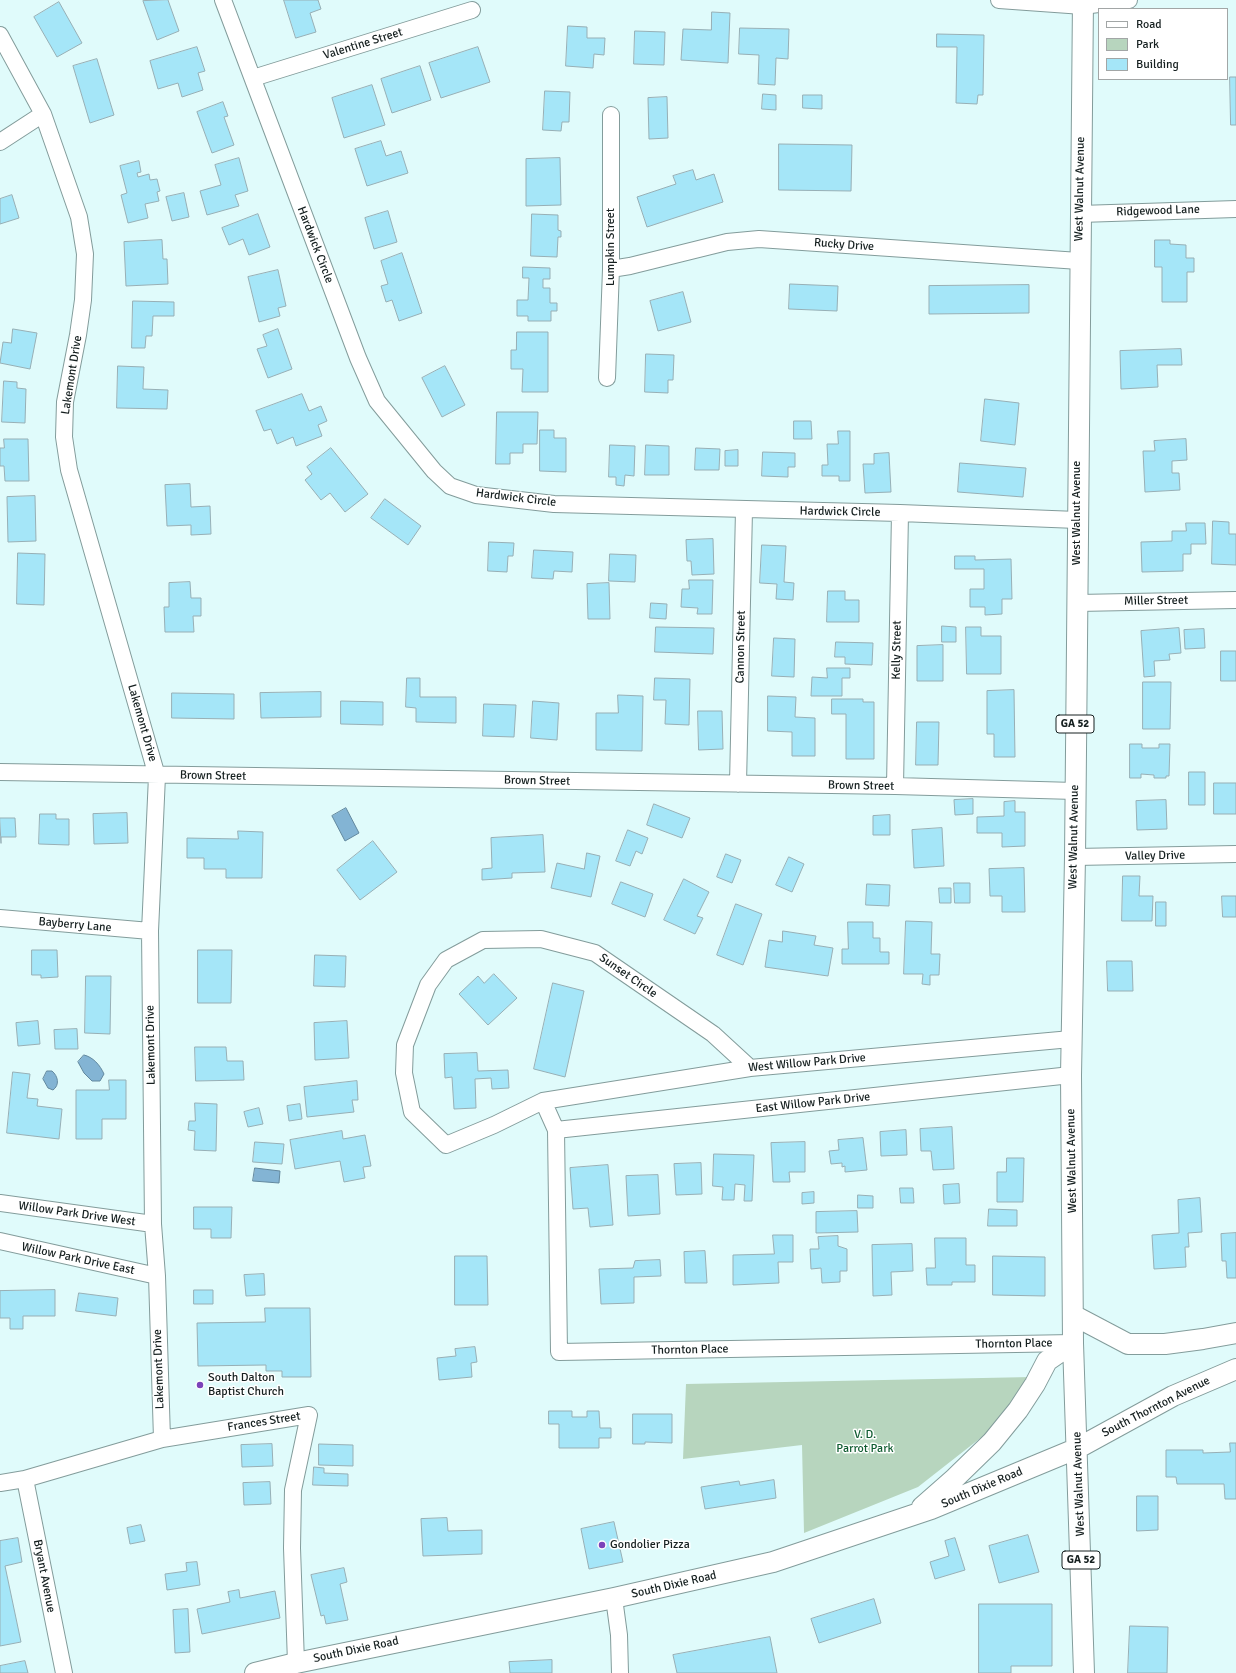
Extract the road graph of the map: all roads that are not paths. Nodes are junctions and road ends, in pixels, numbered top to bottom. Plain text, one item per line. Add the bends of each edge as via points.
1 (223, 0) edge
2 (999, 0) edge
3 (1129, 0) edge
4 (1083, 3) edge
5 (472, 10) dead end
6 (0, 36) edge
7 (253, 78) junction
8 (43, 114) junction
9 (611, 115) dead end
10 (0, 142) edge
11 (1236, 209) edge
12 (1080, 214) junction
13 (1079, 261) junction
14 (611, 269) junction
15 (607, 378) dead end
16 (744, 510) junction
17 (900, 513) junction
18 (1078, 520) junction
19 (1236, 600) edge
20 (1077, 603) junction
21 (0, 772) edge
22 (157, 776) junction
23 (738, 784) junction
24 (895, 786) junction
25 (1075, 791) junction
26 (1236, 854) edge
27 (1075, 857) junction
28 (0, 918) edge
29 (150, 931) junction
30 (1071, 1039) junction
31 (750, 1068) junction
32 (1071, 1075) junction
33 (543, 1101) junction
34 (556, 1130) junction
35 (0, 1203) edge
36 (153, 1224) junction
37 (0, 1241) edge
38 (157, 1276) junction
39 (1073, 1315) junction
40 (1236, 1333) edge
41 (1074, 1343) junction
42 (1236, 1369) edge
43 (162, 1439) junction
44 (1078, 1448) junction
45 (25, 1479) junction
46 (0, 1483) edge
47 (912, 1516) junction
48 (614, 1598) junction
49 (296, 1663) junction
50 (64, 1673) edge
51 (256, 1673) edge
52 (620, 1673) edge
53 (1084, 1673) edge

1 - 7 street, Hardwick Circle
2 - 4 street
3 - 4 street
4 - 12 main road, West Walnut Avenue / GA 52
5 - 7 street, Valentine Street
6 - 8 street, Lakemont Drive
7 - 16 street, Hardwick Circle via 358,358 377,401 450,486 476,495 554,504
8 - 10 street
8 - 22 street, Lakemont Drive via 79,217 85,254 83,300 65,402 64,438 69,470
9 - 14 street, Lumpkin Street
11 - 12 street, Ridgewood Lane
12 - 13 main road, West Walnut Avenue / GA 52
13 - 14 street, Rucky Drive via 759,239 728,242
13 - 18 main road, West Walnut Avenue / GA 52
14 - 15 street, Lumpkin Street
16 - 17 street, Hardwick Circle
16 - 23 street, Cannon Street
17 - 18 street, Hardwick Circle
17 - 24 street, Kelly Street
18 - 20 main road, West Walnut Avenue / GA 52
19 - 20 street, Miller Street
20 - 25 main road, West Walnut Avenue / GA 52
21 - 22 street, Brown Street
22 - 23 street, Brown Street
22 - 29 street, Lakemont Drive
23 - 24 street, Brown Street
24 - 25 street, Brown Street
25 - 27 main road, West Walnut Avenue / GA 52
26 - 27 street, Valley Drive
27 - 30 main road, West Walnut Avenue / GA 52
28 - 29 street, Bayberry Lane
29 - 36 street, Lakemont Drive
30 - 31 street, West Willow Park Drive
30 - 32 main road, West Walnut Avenue / GA 52
31 - 33 street, West Willow Park Drive
31 - 33 street, Sunset Circle via 713,1034 595,953 542,939 483,940 446,960 428,985 405,1045 404,1073 412,1112 446,1145
32 - 34 street, East Willow Park Drive
32 - 39 main road, West Walnut Avenue / GA 52
33 - 34 street, Thornton Place
34 - 41 street, Thornton Place via 560,1352
35 - 36 street, Willow Park Drive West
36 - 38 street, Lakemont Drive
37 - 38 street, Willow Park Drive East
38 - 43 street, Lakemont Drive
39 - 40 main road via 1128,1344 1165,1344
39 - 41 main road, West Walnut Avenue / GA 52
41 - 44 main road, West Walnut Avenue / GA 52
41 - 47 main road via 1047,1361 1018,1410 992,1442
42 - 44 main road, South Thornton Avenue via 1173,1396
43 - 45 street, Frances Street
43 - 49 street, Frances Street via 309,1415 293,1490 292,1548
44 - 47 main road, South Dixie Road
44 - 53 main road, West Walnut Avenue / GA 52
45 - 46 street, Frances Street
45 - 50 street, Bryant Avenue
47 - 48 main road, South Dixie Road via 772,1562
48 - 49 main road, South Dixie Road
48 - 52 street via 619,1635
49 - 51 main road, South Dixie Road

